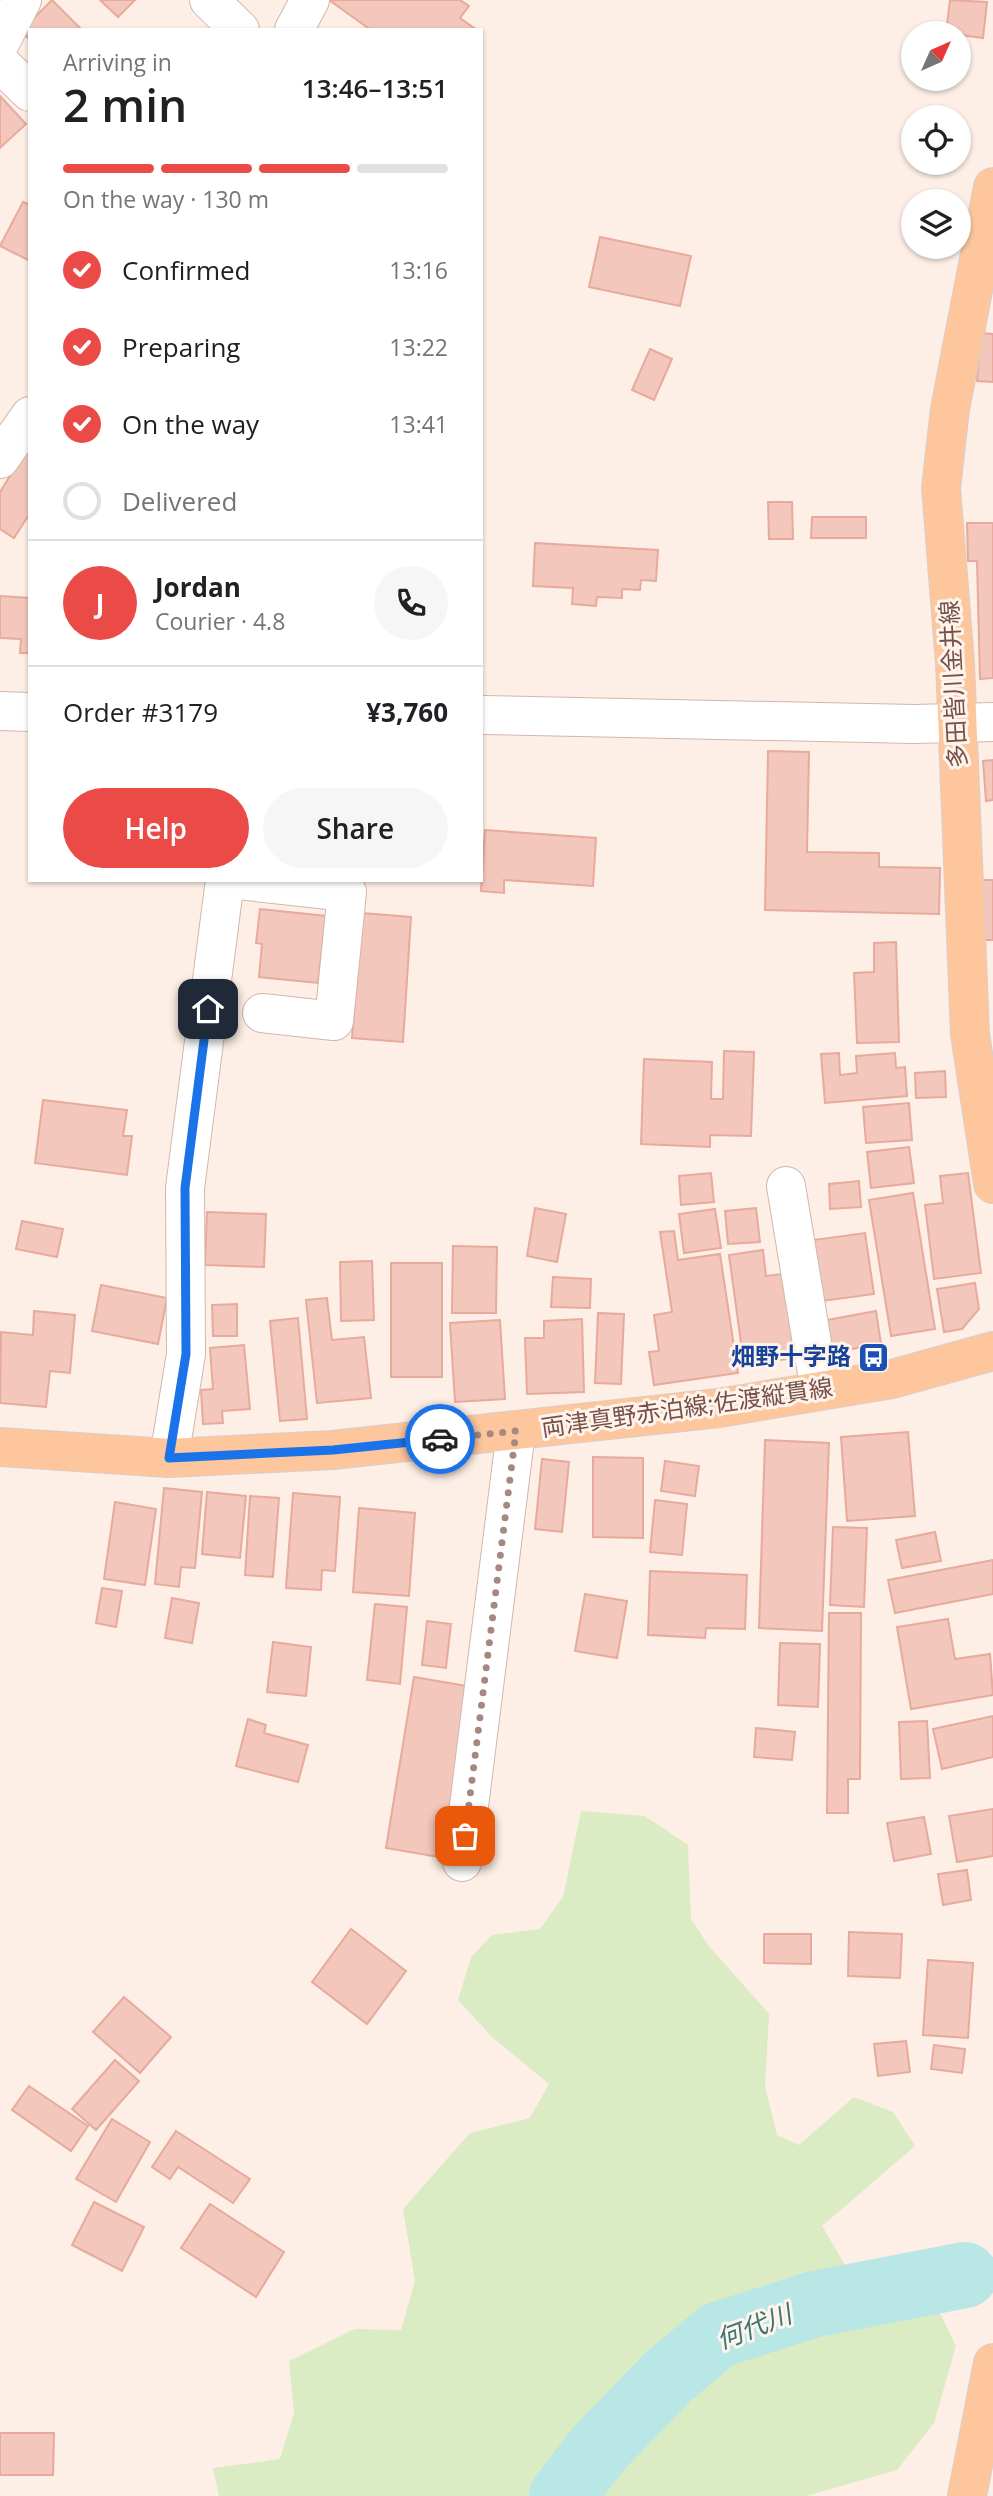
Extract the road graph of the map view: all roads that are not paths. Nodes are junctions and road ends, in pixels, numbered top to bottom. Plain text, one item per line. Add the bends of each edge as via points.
1 (22, 0) edge
2 (209, 0) edge
3 (310, 0) edge
4 (238, 28) edge
5 (295, 28) edge
6 (0, 43) edge
7 (0, 63) edge
8 (28, 90) edge
9 (993, 187) edge
10 (28, 419) edge
11 (0, 459) edge
12 (0, 711) edge
13 (28, 712) edge
14 (483, 715) edge
15 (975, 723) edge
16 (225, 882) edge
17 (256, 882) edge
18 (262, 1013) dead end
19 (993, 1184) edge
20 (786, 1186) dead end
21 (993, 1351) edge
22 (820, 1391) junction
23 (516, 1431) junction
24 (0, 1447) edge
25 (169, 1458) junction
26 (461, 1863) dead end
27 (993, 2363) edge
28 (967, 2496) edge

1 - 6 street
2 - 4 street
3 - 5 street
7 - 8 street
9 - 15 main road, 多田皆川金井線 via 950,409 941,488
10 - 11 street
12 - 13 street
14 - 15 street
15 - 19 main road, 多田皆川金井線 via 970,1034
16 - 25 street via 185,1188 186,1354
17 - 18 street via 347,892 334,1021
20 - 22 street
21 - 22 main road, 両津真野赤泊線;佐渡縦貫線 via 892,1379
22 - 23 main road, 両津真野赤泊線;佐渡縦貫線 via 719,1408
23 - 25 main road, 両津真野赤泊線;佐渡縦貫線 via 333,1450
23 - 26 street
24 - 25 main road, 両津真野赤泊線;佐渡縦貫線
27 - 28 main road

